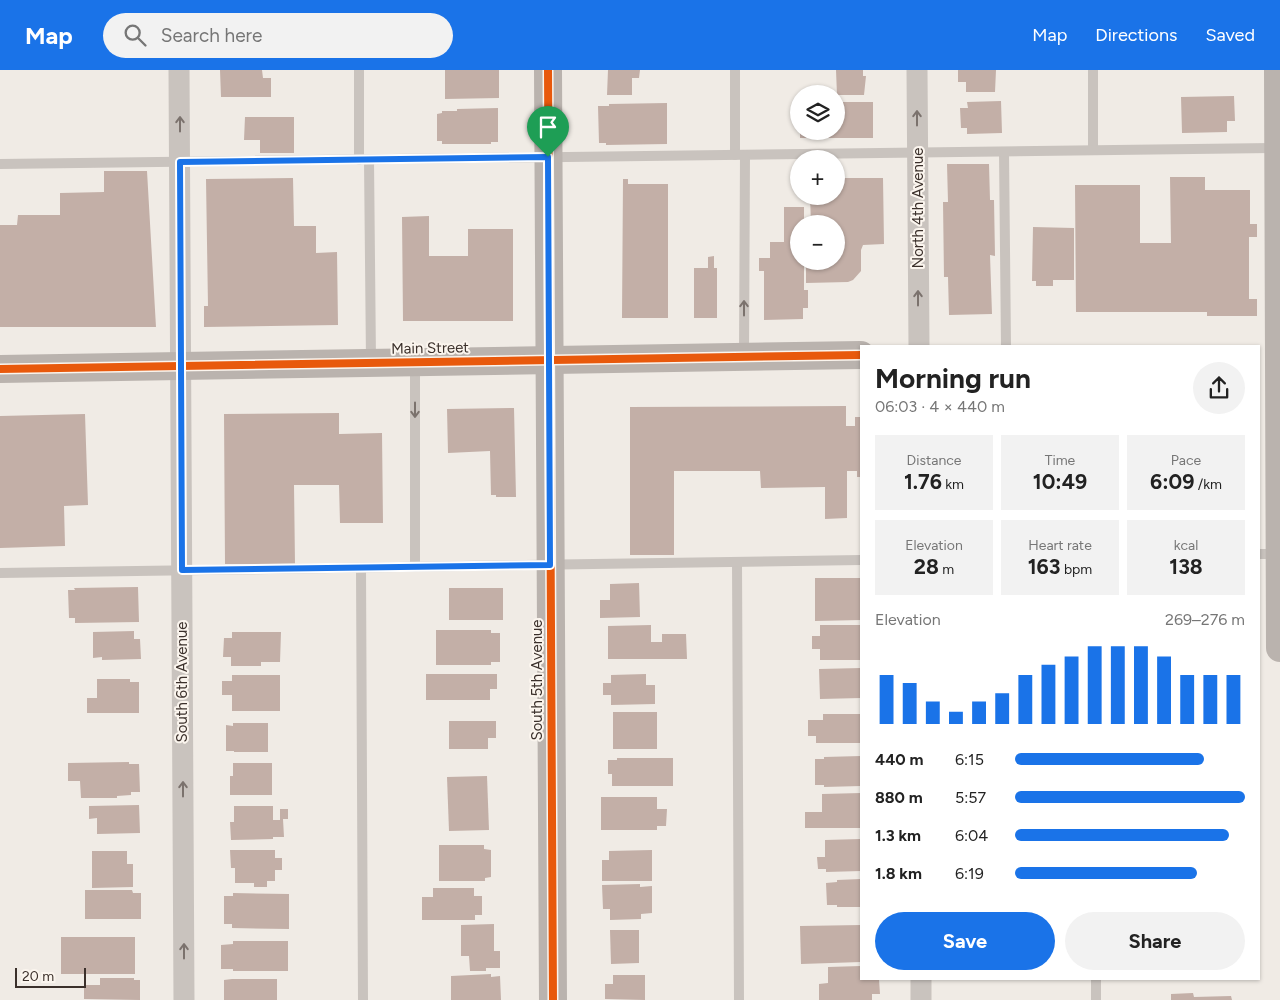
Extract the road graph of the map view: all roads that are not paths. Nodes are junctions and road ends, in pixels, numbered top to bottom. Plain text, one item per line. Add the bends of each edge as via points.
1 (179, 70) edge
2 (359, 70) edge
3 (548, 70) edge
4 (735, 70) edge
5 (917, 70) edge
6 (1092, 70) edge
7 (1278, 70) edge
8 (1279, 148) edge
9 (1093, 150) junction
10 (1004, 152) junction
11 (917, 153) junction
12 (740, 155) junction
13 (548, 157) junction
14 (364, 160) junction
15 (180, 162) junction
16 (0, 164) edge
17 (919, 345) edge
18 (1006, 345) edge
19 (1272, 348) edge
20 (860, 355) edge
21 (744, 357) junction
22 (549, 360) junction
23 (371, 362) junction
24 (415, 362) junction
25 (181, 365) junction
26 (0, 369) edge
27 (1260, 554) edge
28 (1280, 554) edge
29 (860, 560) edge
30 (737, 562) junction
31 (550, 565) junction
32 (415, 567) junction
33 (361, 568) junction
34 (182, 570) junction
35 (0, 573) edge
36 (1280, 648) edge
37 (921, 980) edge
38 (1096, 980) edge
39 (184, 1000) edge
40 (363, 1000) edge
41 (553, 1000) edge
42 (738, 1000) edge
43 (921, 1000) edge
44 (1096, 1000) edge

15 -> 1 street, South 6th Avenue
2 - 14 lane
3 - 13 street, South 5th Avenue
4 - 12 lane
11 -> 5 street, North 4th Avenue
6 - 9 lane
7 - 8 street
8 - 9 lane
8 - 19 street
9 - 10 lane
10 - 11 lane
10 - 18 lane
11 - 12 lane
17 -> 11 street, North 4th Avenue
12 - 13 lane
21 -> 12 lane
13 - 14 lane
13 - 22 street, South 5th Avenue
14 - 15 lane
14 - 23 lane
15 - 16 lane
15 - 25 street, South 6th Avenue
19 - 28 street
20 - 21 street, Main Street
21 - 22 street, Main Street
22 - 24 street, Main Street
22 - 31 street, South 5th Avenue
23 - 24 street, Main Street
23 - 25 street, Main Street
24 -> 32 lane
25 - 26 street, Main Street
25 - 34 street, South 6th Avenue
27 - 28 lane
28 - 36 street
29 - 30 lane
30 - 31 lane
30 - 42 lane
31 - 32 lane
31 - 41 street, South 5th Avenue
32 - 33 lane
33 - 34 lane
33 - 40 lane
34 - 35 lane
39 -> 34 street, South 6th Avenue
37 - 43 street
38 - 44 lane

